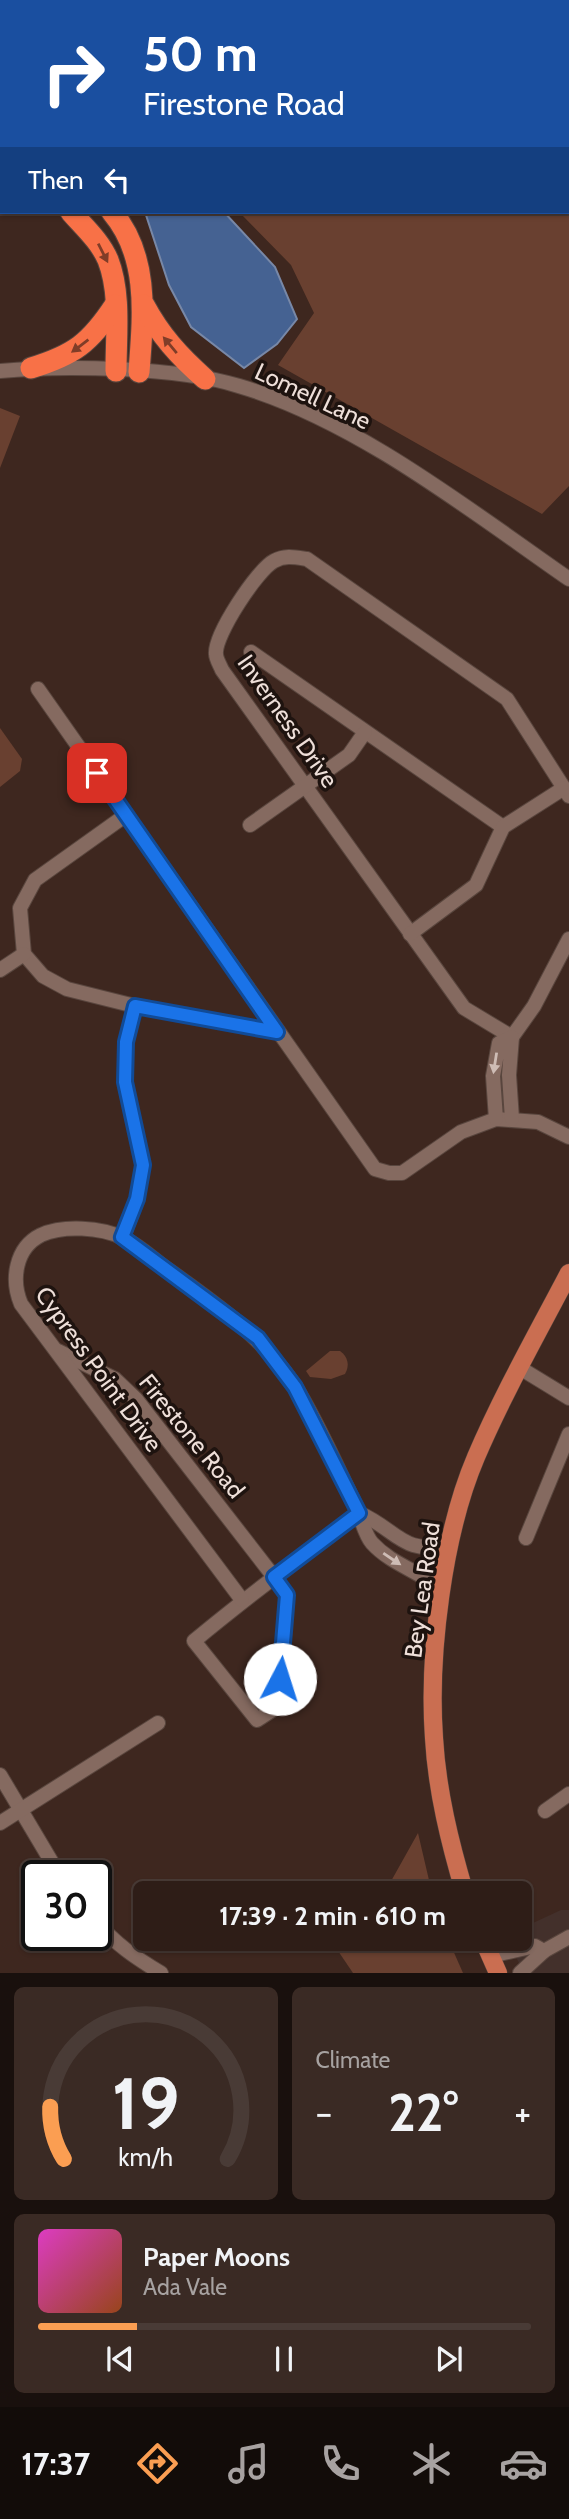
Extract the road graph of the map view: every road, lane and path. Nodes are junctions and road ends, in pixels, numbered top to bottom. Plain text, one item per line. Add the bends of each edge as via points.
1 (73, 214) edge
2 (114, 214) edge
3 (115, 304) junction
4 (144, 305) junction
5 (30, 368) junction
6 (0, 370) edge
7 (116, 371) junction
8 (139, 372) junction
9 (205, 379) junction
10 (569, 579) edge
11 (251, 652) dead end
12 (38, 689) dead end
13 (365, 732) junction
14 (305, 786) junction
15 (567, 792) edge
16 (126, 815) junction
17 (250, 825) dead end
18 (503, 827) junction
19 (410, 934) junction
20 (569, 939) edge
21 (24, 954) junction
22 (0, 970) edge
23 (135, 1006) junction
24 (277, 1032) junction
25 (512, 1037) junction
26 (512, 1118) junction
27 (496, 1119) junction
28 (569, 1137) edge
29 (122, 1237) junction
30 (569, 1273) edge
31 (0, 1288) edge
32 (16, 1291) junction
33 (54, 1350) junction
34 (520, 1368) junction
35 (569, 1398) edge
36 (569, 1434) edge
37 (359, 1513) junction
38 (526, 1538) dead end
39 (449, 1544) junction
40 (274, 1577) junction
41 (442, 1590) junction
42 (243, 1600) junction
43 (158, 1723) dead end
44 (0, 1775) edge
45 (569, 1794) edge
46 (22, 1809) junction
47 (545, 1811) dead end
48 (0, 1823) edge
49 (51, 1860) edge
50 (461, 1881) edge
51 (569, 1937) edge
52 (112, 1940) edge
53 (532, 1946) edge
54 (488, 1951) edge
55 (544, 1951) junction
56 (161, 1973) edge
57 (498, 1973) edge
58 (520, 1973) edge

1 -> 3 highway via 96,239 108,261
2 - 4 highway via 138,264
3 -> 5 highway via 82,346 63,358
3 - 7 highway
4 - 8 highway
9 -> 4 highway via 158,332
5 - 6 street, Lomell Lane
5 - 7 street, Lomell Lane
7 - 8 street, Lomell Lane
8 - 9 street, Lomell Lane
9 - 10 street, Lomell Lane via 238,386 337,428 415,471
11 - 13 street
12 - 16 street
13 - 14 street via 349,755
13 - 18 street
14 - 15 street, Inverness Drive via 222,670 216,654 220,637 259,573 286,556 307,559 507,699
14 - 17 street
14 - 19 street, Inverness Drive
15 - 18 street
16 - 21 street via 35,880 20,908
16 - 24 street
18 - 19 street via 476,885
19 - 25 street, Inverness Drive via 464,1008
20 - 25 street
21 - 22 street
21 - 23 street via 43,976 67,989
23 - 24 street
23 - 29 street via 126,1042 125,1082 143,1165 137,1199
24 - 27 street via 375,1169 402,1172 461,1132
25 - 26 street
25 -> 27 street via 499,1043 495,1058
26 - 27 street
26 - 28 street via 538,1122
29 - 32 street, Cypress Point Drive via 72,1227 36,1238 19,1259
29 - 37 street, Cypress Point Drive via 258,1338 295,1387
30 - 34 main road, Bey Lea Road
31 - 32 street
32 - 33 street, Cypress Point Drive
33 - 40 street, Firestone Road via 115,1379 136,1399
33 - 42 street, Cypress Point Drive
34 - 35 street
34 - 39 main road, Bey Lea Road via 475,1459
36 - 38 street
37 - 39 street via 425,1550
37 - 40 street, Firestone Road
37 -> 41 street via 370,1541 392,1561
39 - 41 main road, Bey Lea Road
40 - 42 street, Firestone Road
40 - 42 street, Firestone Road via 287,1595 277,1707 257,1720 194,1641
41 - 50 main road, Bey Lea Road via 434,1739 448,1837
43 - 46 street
44 - 46 street
45 - 47 street
46 - 48 street
46 - 49 street
51 - 55 street
52 - 56 street
53 - 55 street
54 - 57 main road
55 - 58 street

